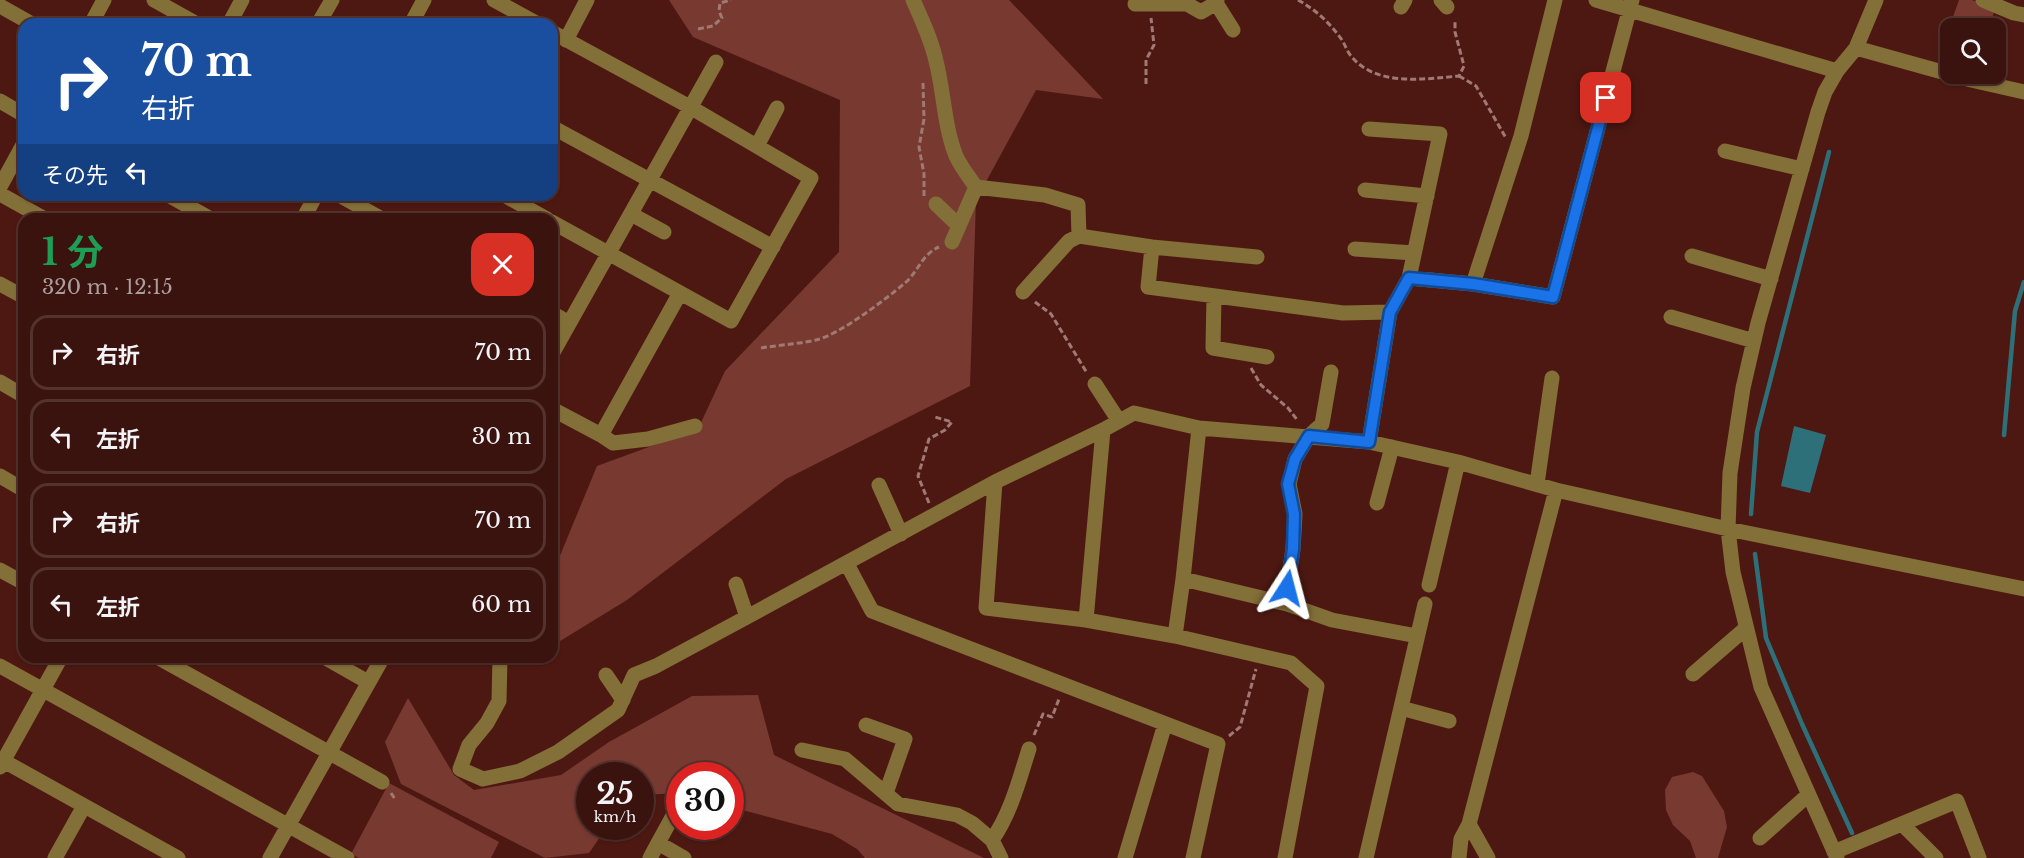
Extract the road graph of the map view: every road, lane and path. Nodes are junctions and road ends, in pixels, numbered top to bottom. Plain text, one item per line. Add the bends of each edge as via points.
1 (104, 0) edge
2 (154, 0) edge
3 (242, 0) edge
4 (332, 0) edge
5 (424, 0) edge
6 (494, 0) edge
7 (587, 0) edge
8 (731, 0) edge
9 (913, 0) edge
10 (1298, 0) edge
11 (1555, 0) edge
12 (1596, 0) edge
13 (1876, 0) edge
14 (1983, 0) edge
15 (1216, 1) edge
16 (1444, 3) edge
17 (1142, 4) joint
18 (1630, 5) edge
19 (0, 6) edge
20 (2024, 15) edge
21 (21, 18) edge
22 (94, 18) edge
23 (186, 18) edge
24 (232, 18) edge
25 (322, 18) edge
26 (414, 18) edge
27 (527, 18) edge
28 (698, 29) dead end
29 (1233, 30) dead end
30 (558, 35) edge
31 (566, 40) junction
32 (1856, 48) junction
33 (716, 62) dead end
34 (1837, 71) junction
35 (1460, 76) junction
36 (923, 82) dead end
37 (1146, 84) dead end
38 (2024, 92) edge
39 (0, 102) edge
40 (690, 107) junction
41 (777, 108) dead end
42 (18, 112) edge
43 (1369, 129) dead end
44 (558, 131) edge
45 (757, 146) junction
46 (1725, 151) dead end
47 (18, 154) edge
48 (1515, 154) junction
49 (1802, 169) junction
50 (649, 180) junction
51 (0, 186) edge
52 (976, 187) junction
53 (1365, 190) dead end
54 (0, 194) edge
55 (1426, 196) junction
56 (179, 201) edge
57 (350, 201) edge
58 (515, 201) edge
59 (936, 204) joint
60 (34, 213) edge
61 (200, 213) edge
62 (371, 213) edge
63 (536, 213) edge
64 (631, 214) junction
65 (558, 225) edge
66 (959, 226) junction
67 (664, 232) dead end
68 (1079, 236) junction
69 (952, 242) joint
70 (1152, 247) junction
71 (773, 248) junction
72 (1355, 249) dead end
73 (609, 253) junction
74 (1414, 253) junction
75 (1692, 256) dead end
76 (1257, 257) dead end
77 (1409, 278) junction
78 (1770, 279) junction
79 (0, 284) edge
80 (1473, 284) junction
81 (1023, 292) joint
82 (681, 293) junction
83 (18, 294) edge
84 (1214, 296) junction
85 (1390, 312) junction
86 (558, 317) edge
87 (1671, 317) dead end
88 (569, 323) junction
89 (1754, 341) junction
90 (558, 343) edge
91 (761, 348) dead end
92 (1243, 354) junction
93 (1267, 357) dead end
94 (1331, 372) dead end
95 (1552, 378) dead end
96 (0, 382) edge
97 (1095, 384) joint
98 (18, 392) edge
99 (558, 412) edge
100 (935, 417) dead end
101 (1119, 421) junction
102 (695, 426) dead end
103 (1199, 428) junction
104 (1103, 430) junction
105 (601, 435) junction
106 (1309, 436) junction
107 (1369, 442) junction
108 (1392, 447) junction
109 (1458, 462) junction
110 (0, 476) edge
111 (995, 482) junction
112 (1537, 484) junction
113 (879, 485) dead end
114 (18, 486) edge
115 (1556, 490) junction
116 (1377, 503) dead end
117 (934, 516) junction
118 (1728, 529) junction
119 (901, 534) junction
120 (847, 564) junction
121 (0, 570) edge
122 (1183, 579) junction
123 (18, 580) edge
124 (735, 584) dead end
125 (1429, 585) dead end
126 (2024, 589) edge
127 (1287, 604) junction
128 (1425, 604) dead end
129 (747, 617) junction
130 (1086, 620) junction
131 (1745, 628) junction
132 (1174, 636) junction
133 (1417, 636) junction
134 (1260, 656) junction
135 (58, 663) edge
136 (168, 663) edge
137 (335, 663) edge
138 (379, 663) edge
139 (500, 663) edge
140 (0, 666) edge
141 (1693, 674) dead end
142 (606, 675) dead end
143 (369, 682) junction
144 (1065, 687) junction
145 (43, 690) junction
146 (623, 700) junction
147 (1401, 708) junction
148 (1449, 721) dead end
149 (1165, 724) junction
150 (866, 725) dead end
151 (1218, 744) junction
152 (1029, 748) joint
153 (802, 750) dead end
154 (329, 753) junction
155 (1, 762) edge
156 (382, 782) dead end
157 (886, 793) junction
158 (1808, 795) junction
159 (84, 806) junction
160 (1469, 824) junction
161 (1902, 824) junction
162 (288, 825) junction
163 (666, 828) edge
164 (1760, 838) dead end
165 (992, 840) junction
166 (658, 843) junction
167 (1836, 855) edge
168 (168, 856) edge
169 (55, 858) edge
170 (270, 858) edge
171 (347, 858) edge
172 (650, 858) edge
173 (684, 858) edge
174 (1001, 858) edge
175 (1125, 858) edge
176 (1193, 858) edge
177 (1285, 858) edge
178 (1366, 858) edge
179 (1459, 858) edge
180 (1488, 858) edge
181 (1936, 858) edge
182 (1979, 858) edge

1 - 22 street
2 - 23 street
3 - 24 street
4 - 25 street
5 - 26 street
6 - 27 street
7 - 31 street
8 - 28 path via 720,3 722,18 713,26
9 - 52 street via 936,58 956,155
10 - 35 path via 1316,10 1362,68 1384,77
11 - 48 street
12 - 18 street
13 - 32 street
14 - 20 street
15 - 17 street via 1201,12 1187,4
15 - 29 street
16 - 35 path via 1455,15 1464,66
17 - 37 path via 1154,45 1146,60
18 - 34 street
18 - 80 street via 1553,297
19 - 21 street
30 - 31 street
31 - 40 street
32 - 34 street
32 - 38 street
33 - 40 street
34 - 49 street via 1825,92
35 - 48 path via 1476,86
36 - 59 path via 924,119 919,147 923,197
39 - 42 street
40 - 45 street
40 - 50 street
41 - 45 street
43 - 55 street via 1440,134
44 - 50 street
45 - 71 street via 811,178
46 - 49 street
47 - 51 street
48 - 80 street
49 - 78 street
50 - 64 street
50 - 71 street
52 - 66 street
52 - 68 street via 1045,195 1078,205
53 - 55 street
54 - 60 street
55 - 74 street
56 - 61 street
57 - 62 street
58 - 63 street
59 - 66 street
64 - 67 street
64 - 73 street
65 - 73 street
66 - 69 street
68 - 70 street
68 - 81 street via 1069,240
69 - 91 path via 930,251 908,280 846,325 817,340
70 - 76 street
70 - 84 street via 1148,287
71 - 82 street via 731,321
72 - 74 street
73 - 82 street
73 - 88 street
74 - 77 street
75 - 78 street
77 - 80 street
77 - 85 street
78 - 89 street
79 - 83 street
81 - 97 path via 1051,314
82 - 105 street
84 - 85 street via 1343,313
84 - 92 street via 1213,348
85 - 107 street
86 - 88 street
87 - 89 street
88 - 90 street
89 - 118 street via 1730,473
92 - 93 street
92 - 106 path via 1261,385 1288,408
94 - 106 street via 1322,424
95 - 112 street
96 - 98 street
97 - 101 street
99 - 105 street
100 - 117 path via 952,422 929,439 918,477
101 - 103 street via 1134,413
101 - 104 street
102 - 105 street via 648,439 613,443
103 - 106 street
103 - 122 street
104 - 111 street
104 - 130 street
106 - 107 street
106 - 127 street via 1295,459 1288,484 1294,514
107 - 108 street
108 - 109 street
108 - 116 street
109 - 112 street
109 - 125 street
110 - 114 street
111 - 117 street
111 - 130 street via 986,608
112 - 115 street
113 - 119 street
115 - 118 street
115 - 160 street
117 - 119 street
118 - 126 street
118 - 131 street
119 - 120 street
120 - 129 street
120 - 144 street via 872,611
121 - 123 street
122 - 127 street
122 - 132 street
124 - 129 street
127 - 133 street via 1332,620
128 - 133 street
129 - 146 street via 633,675
130 - 132 street
131 - 141 street
131 - 158 street via 1761,687
132 - 134 street
133 - 147 street
134 - 151 path via 1240,727
134 - 177 street via 1292,663 1317,686
135 - 145 street
136 - 154 street
137 - 143 street
138 - 143 street
139 - 146 street via 499,701 470,745 460,769 483,779 520,771 558,752 618,710
140 - 145 street
142 - 146 street
143 - 154 street
144 - 149 street
144 - 152 path via 1052,717 1043,714
145 - 155 street
145 - 162 street
147 - 148 street
147 - 178 street
149 - 151 street
149 - 175 street
150 - 157 street via 905,739
151 - 176 street
152 - 165 street via 1014,795
153 - 157 street via 845,759
154 - 156 street
154 - 162 street
155 - 159 street
157 - 165 street via 898,804 957,816
158 - 164 street
158 - 167 street
159 - 168 street
159 - 169 street
160 - 179 street via 1461,839
160 - 180 street
161 - 167 street
161 - 181 street
161 - 182 street via 1957,801
162 - 170 street
162 - 171 street
163 - 166 street
165 - 174 street
166 - 172 street
166 - 173 street

